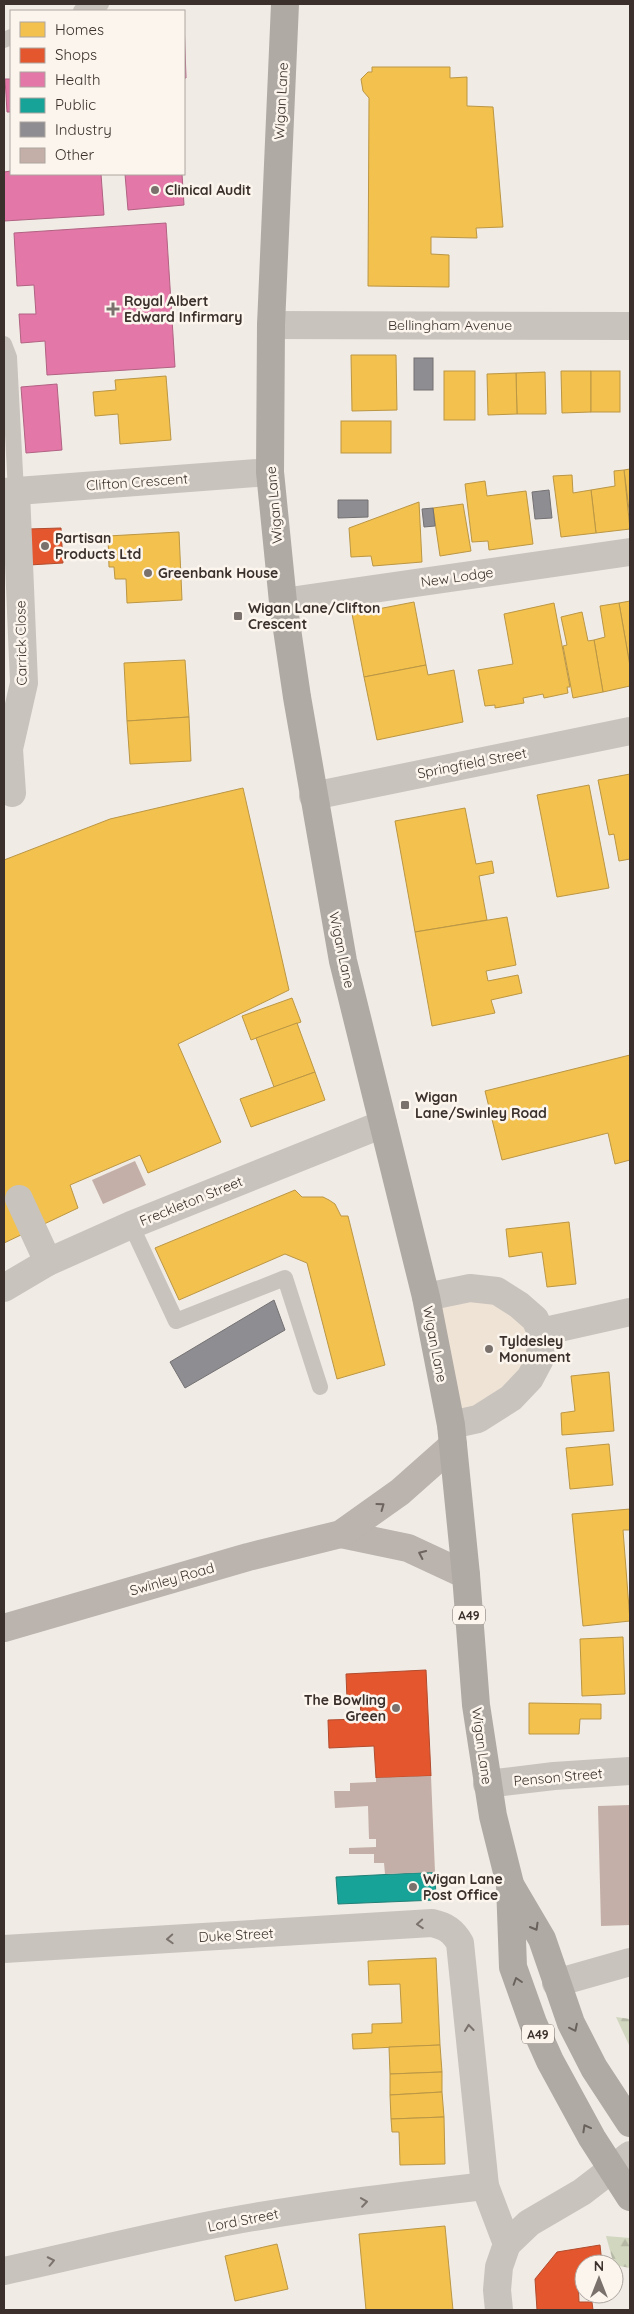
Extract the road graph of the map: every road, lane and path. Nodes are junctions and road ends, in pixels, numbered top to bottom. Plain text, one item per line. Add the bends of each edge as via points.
1 (102, 4) edge
2 (285, 4) edge
3 (84, 10) edge
4 (271, 325) junction
5 (630, 326) edge
6 (4, 344) edge
7 (270, 472) junction
8 (10, 492) edge
9 (630, 552) edge
10 (283, 602) junction
11 (630, 731) edge
12 (12, 793) dead end
13 (313, 796) junction
14 (383, 1124) junction
15 (19, 1198) dead end
16 (131, 1224) junction
17 (48, 1262) junction
18 (4, 1288) edge
19 (426, 1297) junction
20 (630, 1312) edge
21 (541, 1332) junction
22 (320, 1387) dead end
23 (452, 1435) junction
24 (341, 1534) junction
25 (466, 1575) junction
26 (4, 1628) edge
27 (630, 1771) edge
28 (487, 1784) junction
29 (510, 1884) junction
30 (4, 1949) edge
31 (624, 1964) edge
32 (556, 1983) junction
33 (630, 2123) edge
34 (621, 2162) edge
35 (485, 2186) junction
36 (630, 2197) edge
37 (507, 2244) junction
38 (4, 2271) edge
39 (499, 2310) edge

1 - 3 lane
2 - 4 highway, Wigan Lane / A49
4 - 5 street, Bellingham Avenue
4 - 7 highway, Wigan Lane / A49
6 - 8 lane via 9,357
7 - 8 street, Clifton Crescent
7 - 10 highway, Wigan Lane / A49
8 - 12 street, Carrick Close via 24,683 9,749
9 - 10 street, New Lodge
10 - 13 highway, Wigan Lane / A49
11 - 13 street, Springfield Street
13 - 14 highway, Wigan Lane / A49 via 344,961
14 - 16 street, Freckleton Street
14 - 19 highway, Wigan Lane / A49
15 - 17 street
16 - 17 street, Freckleton Street
16 - 22 lane via 176,1321 285,1278
17 - 18 street, Freckleton Street
19 - 21 street via 470,1288 497,1291 535,1319
19 - 23 highway, Wigan Lane / A49
20 - 21 street
21 - 23 street via 540,1359 530,1378 510,1398
24 -> 23 street, Swinley Road via 400,1492
23 - 25 highway, Wigan Lane / A49
25 -> 24 street, Swinley Road via 408,1548
24 - 26 street, Swinley Road via 248,1557
25 - 28 highway, Wigan Lane / A49 via 476,1705
27 - 28 street, Penson Street
28 - 29 highway, Wigan Lane / A49
29 -> 32 highway, Wigan Lane / A49 via 542,1939
34 -> 29 highway, Wigan Lane / A49 via 587,2130 550,2061 521,1993 513,1967
35 -> 30 street, Duke Street via 460,1943 444,1926 432,1923
31 - 32 street
32 -> 33 highway, A49 via 571,2023 594,2068
34 - 36 highway, A49
34 - 37 street via 582,2192 529,2223
35 - 37 street
38 -> 35 street, Lord Street via 224,2222
37 - 39 street via 496,2290

